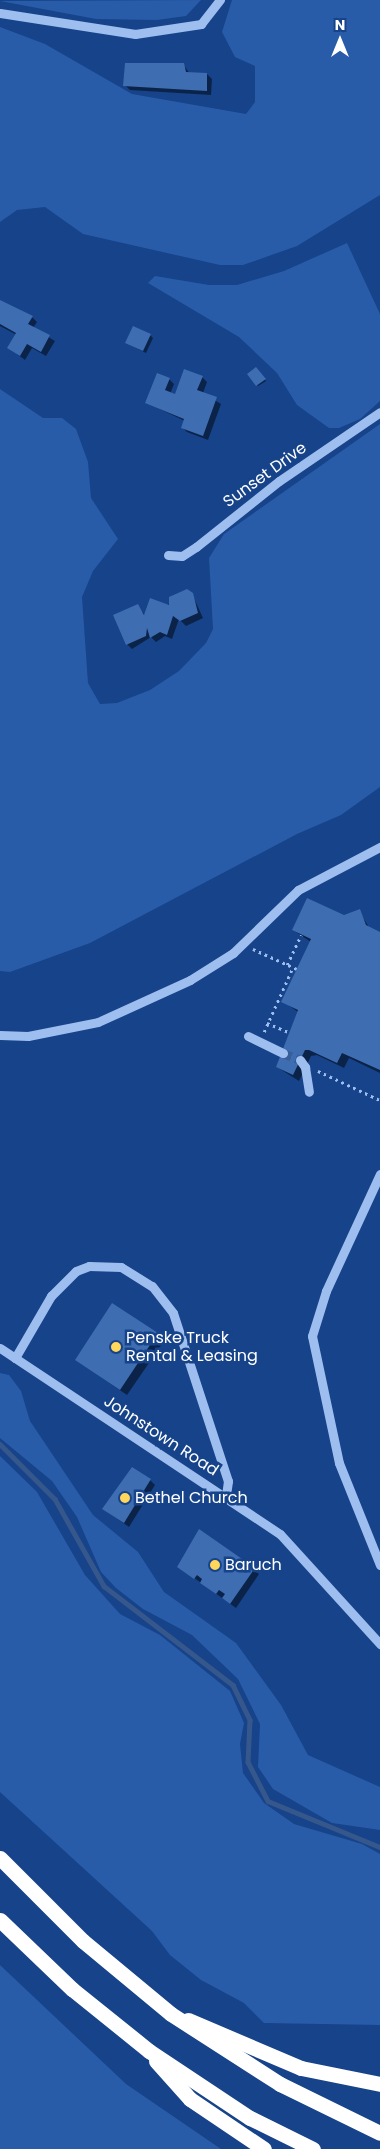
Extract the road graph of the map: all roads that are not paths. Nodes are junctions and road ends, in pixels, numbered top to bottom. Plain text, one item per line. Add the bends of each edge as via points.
1 (220, 0) edge
2 (0, 13) edge
3 (380, 412) edge
4 (168, 555) dead end
5 (380, 847) edge
6 (0, 1035) edge
7 (248, 1036) dead end
8 (283, 1052) tunnel mouth
9 (300, 1060) dead end
10 (309, 1092) dead end
11 (380, 1174) edge
12 (0, 1348) edge
13 (15, 1358) junction
14 (226, 1496) junction
15 (380, 1565) edge
16 (380, 1644) edge
17 (0, 1858) edge
18 (0, 1920) edge
19 (171, 2014) junction
20 (149, 2051) junction
21 (380, 2084) edge
22 (380, 2133) edge
23 (264, 2149) edge
24 (313, 2149) edge

1 - 2 street via 201,24 135,34
3 - 4 street, Sunset Drive via 279,480 196,547 182,556
5 - 6 street via 298,890 232,953 190,980 98,1022 28,1036
7 - 8 street
9 - 10 street via 306,1067
11 - 15 street via 326,1291 312,1336 339,1463
12 - 13 street, Johnstown Road
13 - 14 street, Johnstown Road
13 - 14 street via 51,1296 76,1271 89,1266 121,1267 152,1286 173,1313 228,1481
14 - 16 street, Johnstown Road via 291,1544
17 - 19 highway via 82,1941
18 - 20 highway via 72,1989
19 - 21 highway via 301,2068
19 - 22 highway via 280,2084
20 - 23 highway via 190,2099
20 - 24 highway via 250,2118

